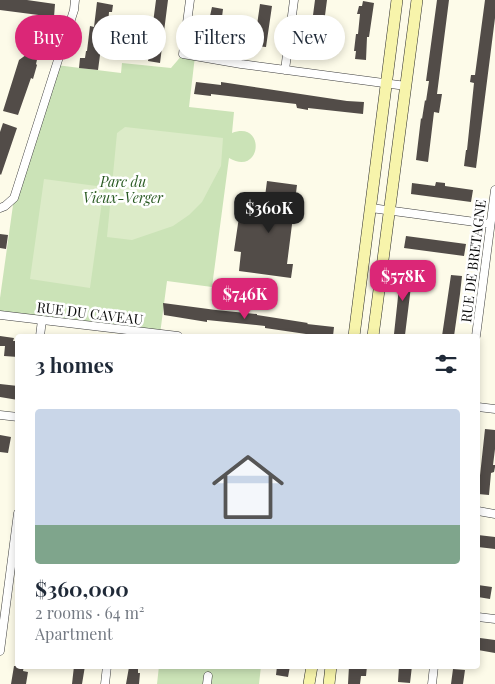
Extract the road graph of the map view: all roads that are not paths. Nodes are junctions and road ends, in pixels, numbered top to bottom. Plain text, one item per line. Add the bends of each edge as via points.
1 (75, 0) edge
2 (190, 0) edge
3 (294, 0) edge
4 (397, 0) edge
5 (417, 0) edge
6 (285, 70) junction
7 (386, 84) junction
8 (406, 86) junction
9 (495, 190) edge
10 (0, 208) edge
11 (371, 208) junction
12 (389, 210) junction
13 (490, 224) junction
14 (0, 315) edge
15 (42, 320) junction
16 (40, 334) edge
17 (150, 334) edge
18 (354, 334) edge
19 (373, 334) edge
20 (476, 334) edge
21 (480, 407) edge
22 (495, 409) edge
23 (0, 415) edge
24 (15, 417) edge
25 (480, 511) edge
26 (495, 514) edge
27 (15, 536) edge
28 (480, 617) edge
29 (495, 619) edge
30 (0, 651) edge
31 (108, 669) edge
32 (312, 669) edge
33 (331, 669) edge
34 (434, 669) edge
35 (105, 684) edge
36 (309, 684) edge
37 (329, 684) edge
38 (432, 684) edge

1 - 10 street via 14,198
2 - 6 street via 183,54
3 - 6 street
4 - 7 main road
5 - 8 main road
6 - 7 street
7 - 8 street
7 - 11 main road
8 - 12 main road
9 - 13 street, RUE DE BRETAGNE
11 - 12 street
11 - 18 main road
12 - 13 street
12 - 19 main road
13 - 20 street, RUE DE BRETAGNE
14 - 15 street, RUE DU CAVEAU
15 - 16 street
15 - 17 street, RUE DU CAVEAU
21 - 22 street
23 - 24 street
25 - 26 street
27 - 30 street
28 - 29 street
31 - 35 street
32 - 36 main road
33 - 37 main road
34 - 38 street

